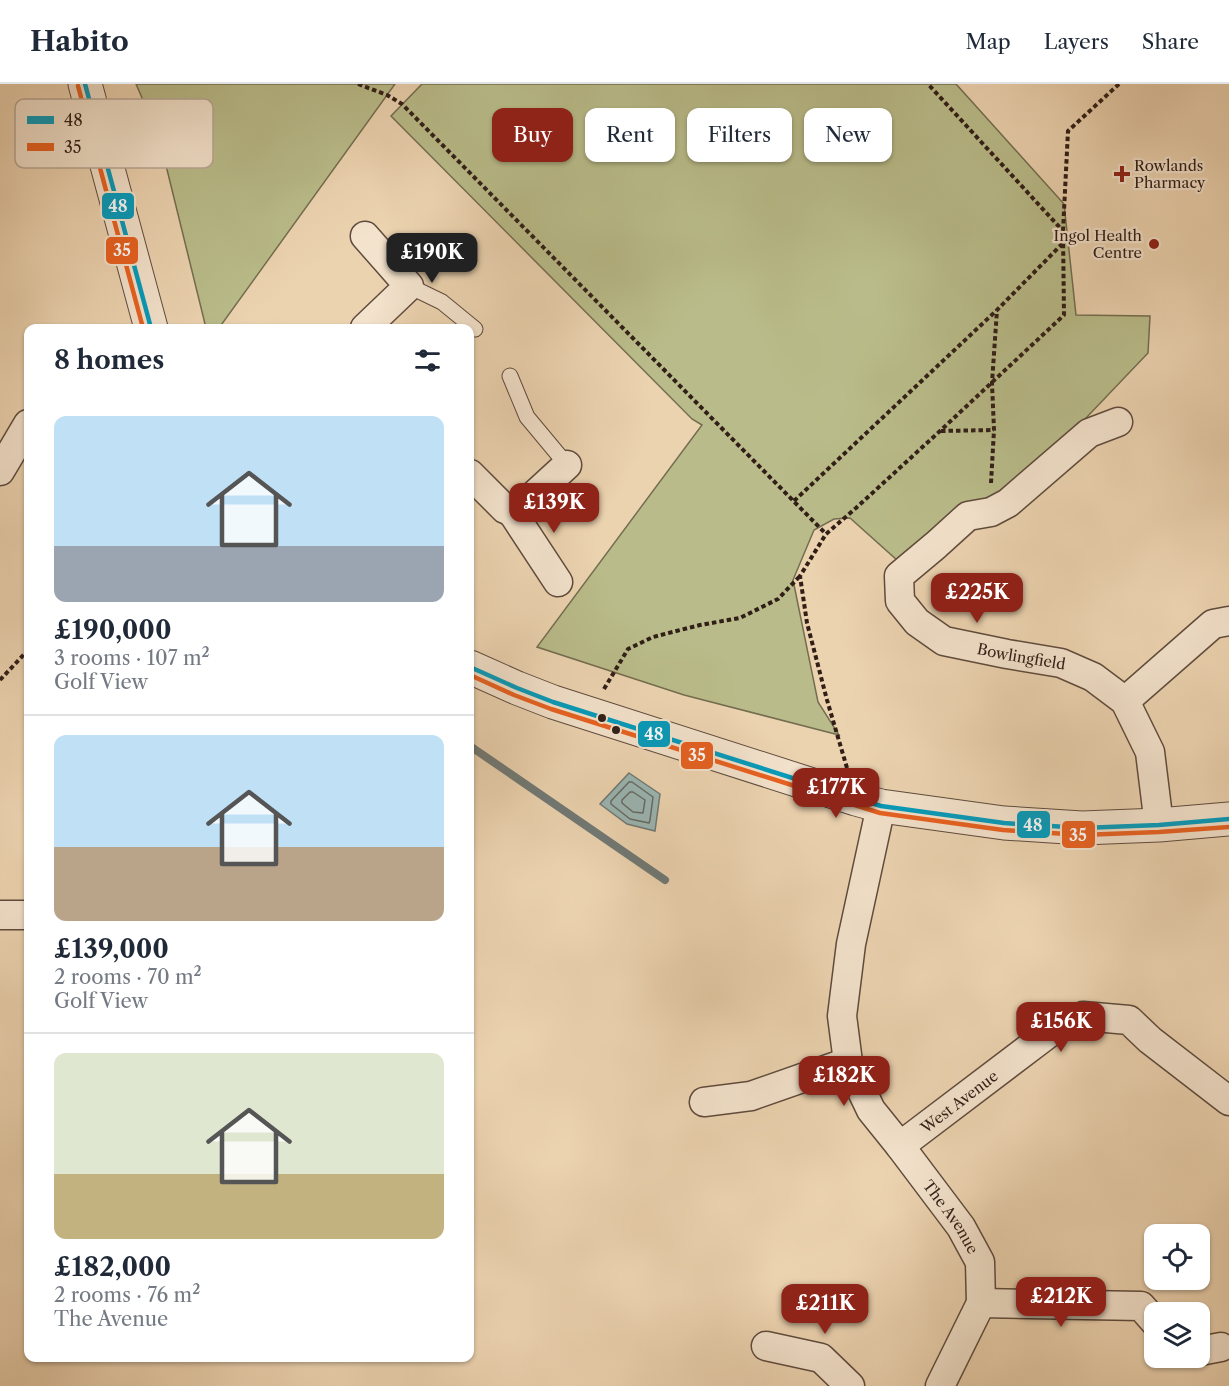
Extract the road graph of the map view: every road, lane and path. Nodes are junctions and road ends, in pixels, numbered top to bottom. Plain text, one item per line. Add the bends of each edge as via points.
1 (85, 84) edge
2 (358, 84) edge
3 (928, 84) edge
4 (1119, 84) edge
5 (89, 99) edge
6 (107, 168) edge
7 (1063, 231) junction
8 (365, 236) dead end
9 (1063, 243) junction
10 (409, 286) junction
11 (997, 310) junction
12 (148, 324) edge
13 (370, 324) edge
14 (469, 324) edge
15 (510, 376) dead end
16 (992, 383) junction
17 (1118, 422) dead end
18 (994, 430) junction
19 (24, 431) edge
20 (940, 431) junction
21 (567, 465) joint
22 (0, 471) edge
23 (474, 478) edge
24 (794, 501) junction
25 (512, 512) junction
26 (991, 512) junction
27 (826, 534) junction
28 (800, 576) junction
29 (558, 582) dead end
30 (1229, 621) edge
31 (24, 654) edge
32 (474, 669) edge
33 (0, 680) edge
34 (1125, 701) junction
35 (590, 714) junction
36 (868, 802) junction
37 (1229, 819) edge
38 (1159, 825) junction
39 (0, 915) edge
40 (24, 915) edge
41 (848, 1062) junction
42 (1229, 1101) edge
43 (704, 1102) dead end
44 (900, 1146) junction
45 (981, 1303) junction
46 (1144, 1309) edge
47 (766, 1346) dead end
48 (849, 1386) edge
49 (940, 1386) edge

1 - 5 street
2 - 24 path via 402,104
3 - 7 path
4 - 7 path via 1068,131
6 - 12 street
7 - 9 path
8 - 10 street
9 - 11 path
9 - 16 path via 1064,315
10 - 13 street
10 - 14 lane via 442,302
11 - 16 path
11 - 24 path
15 - 21 lane via 527,417
16 - 18 path
16 - 20 path
17 - 26 street, Bowlingfield via 1089,433 1008,503
18 - 20 path
18 - 26 path
19 - 22 street
20 - 27 path
21 - 25 street
23 - 25 street
24 - 27 path
25 - 29 street
26 - 34 street, Bowlingfield via 968,516 899,576 900,601 917,622 944,641 1060,663 1093,677
27 - 28 path
28 - 35 path via 778,599 740,618 653,637 628,649
28 - 36 path via 807,623 827,700
30 - 34 street via 1213,624
31 - 33 path
32 - 35 street
34 - 38 street, Bowlingfield via 1150,752
35 - 36 street
36 - 38 street via 1004,823 1082,828
36 - 41 street, The Avenue via 842,1016
37 - 38 street
39 - 40 street
41 - 43 street via 751,1096
41 - 44 street, The Avenue via 871,1110
42 - 44 street, West Avenue via 1129,1020 1083,1016 1053,1030
44 - 45 street, The Avenue via 961,1227 980,1262
45 - 46 street via 1141,1306
45 - 49 street, The Avenue
47 - 48 street via 821,1358

